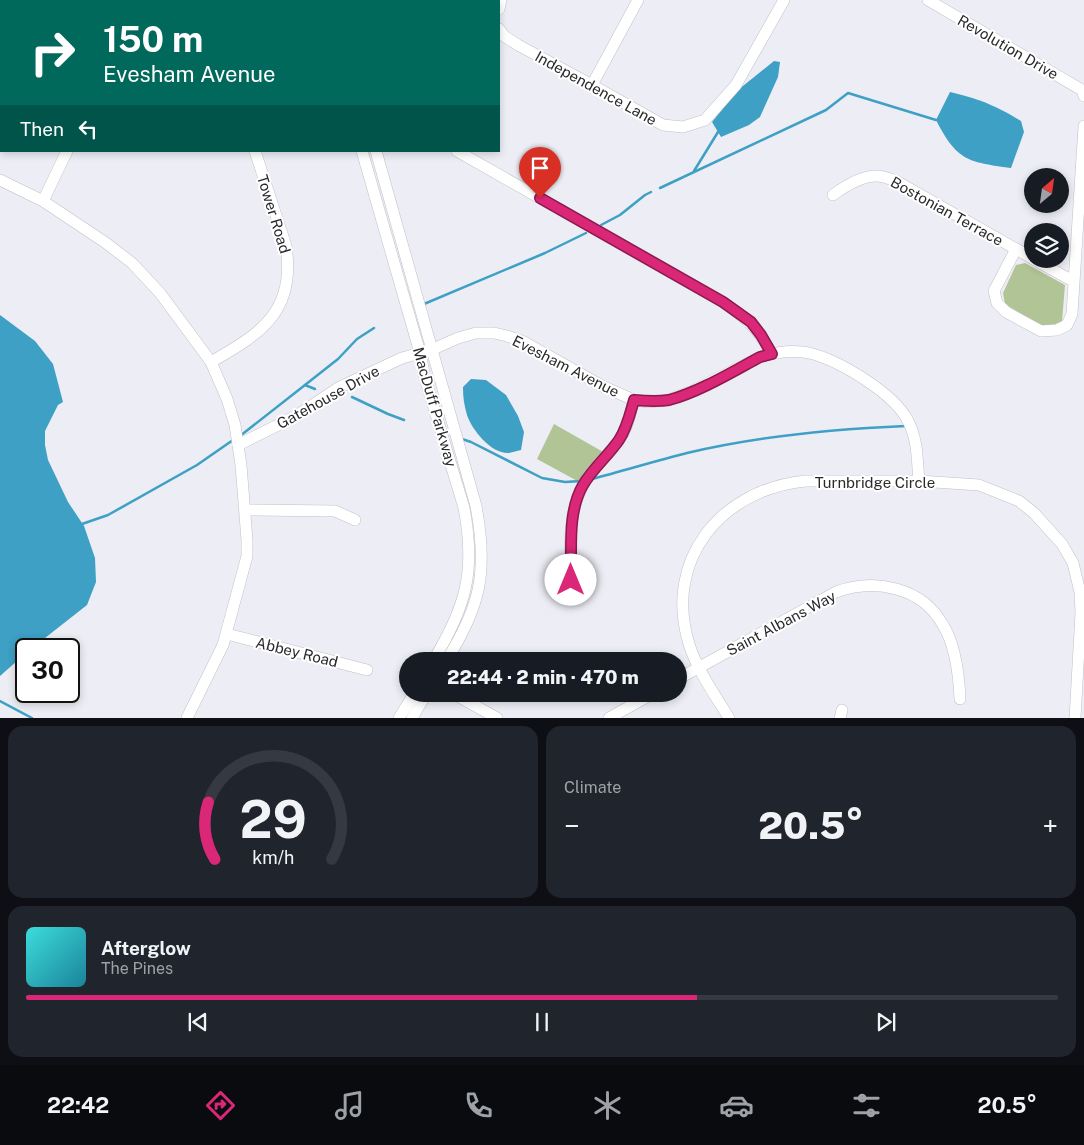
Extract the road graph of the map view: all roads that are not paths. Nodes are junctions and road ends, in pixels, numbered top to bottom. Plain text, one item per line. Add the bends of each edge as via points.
1 (638, 0) edge
2 (784, 0) edge
3 (928, 0) edge
4 (500, 30) edge
5 (592, 85) junction
6 (1084, 96) edge
7 (1084, 126) edge
8 (67, 152) edge
9 (255, 152) edge
10 (362, 152) edge
11 (376, 152) edge
12 (459, 152) edge
13 (0, 180) edge
14 (833, 195) dead end
15 (43, 201) junction
16 (1016, 249) junction
17 (1024, 253) edge
18 (1050, 268) edge
19 (1073, 281) junction
20 (425, 351) junction
21 (772, 354) junction
22 (211, 362) junction
23 (634, 400) junction
24 (238, 445) junction
25 (919, 481) junction
26 (246, 510) junction
27 (356, 520) dead end
28 (571, 592) dead end
29 (227, 634) junction
30 (438, 652) edge
31 (451, 652) edge
32 (700, 667) junction
33 (367, 670) dead end
34 (687, 674) edge
35 (960, 699) dead end
36 (409, 702) edge
37 (421, 702) edge
38 (468, 702) edge
39 (638, 702) edge
40 (187, 718) edge
41 (399, 718) edge
42 (412, 718) edge
43 (497, 718) edge
44 (609, 718) edge
45 (729, 718) edge
46 (1075, 718) edge

1 - 5 street
2 - 5 street, Independence Lane via 736,85 705,120 683,127 663,125
3 - 6 street, Revolution Drive via 1082,90
4 - 5 street, Independence Lane via 518,45
7 - 19 street
8 - 15 street
9 - 22 street, Tower Road via 286,246 287,287 283,299 258,332
10 - 20 street, MacDuff Parkway
11 - 20 street, MacDuff Parkway
12 - 21 street via 723,302 751,322
13 - 15 street
14 - 16 street, Bostonian Terrace via 866,178 878,176 896,181
15 - 22 street via 132,263 160,293
16 - 17 street, Bostonian Terrace
16 - 19 street via 994,291 997,303 1006,312 1027,324 1041,331 1057,330 1067,325 1072,314
18 - 19 street, Bostonian Terrace
20 - 23 street, Evesham Avenue via 476,333 507,336
20 - 24 street, Gatehouse Drive via 402,358 338,388 296,416
20 - 30 street, MacDuff Parkway via 425,378 464,508 469,543 469,573 464,597 456,620
20 - 31 street, MacDuff Parkway via 476,506 482,555 472,612
21 - 23 street, Evesham Avenue via 668,400
21 - 25 street, Evesham Avenue via 793,351 826,359 870,383 897,405 913,432
22 - 24 street via 227,399
23 - 28 street via 619,440 583,485 573,520
24 - 26 street
25 - 32 street, Turnbridge Circle via 788,483 741,501 724,514 702,536 688,571 683,595 689,645
25 - 46 street, Turnbridge Circle via 979,485 1001,492 1034,513 1062,544 1073,563 1080,592
26 - 27 street via 336,511
26 - 29 street via 247,556
29 - 33 street, Abbey Road
29 - 40 street
32 - 34 street, Saint Albans Way
32 - 35 street, Saint Albans Way via 836,592 872,584 890,586 907,592 929,607 944,626 959,679
32 - 45 street, Turnbridge Circle
36 - 41 street
37 - 42 street
38 - 43 street
39 - 44 street

